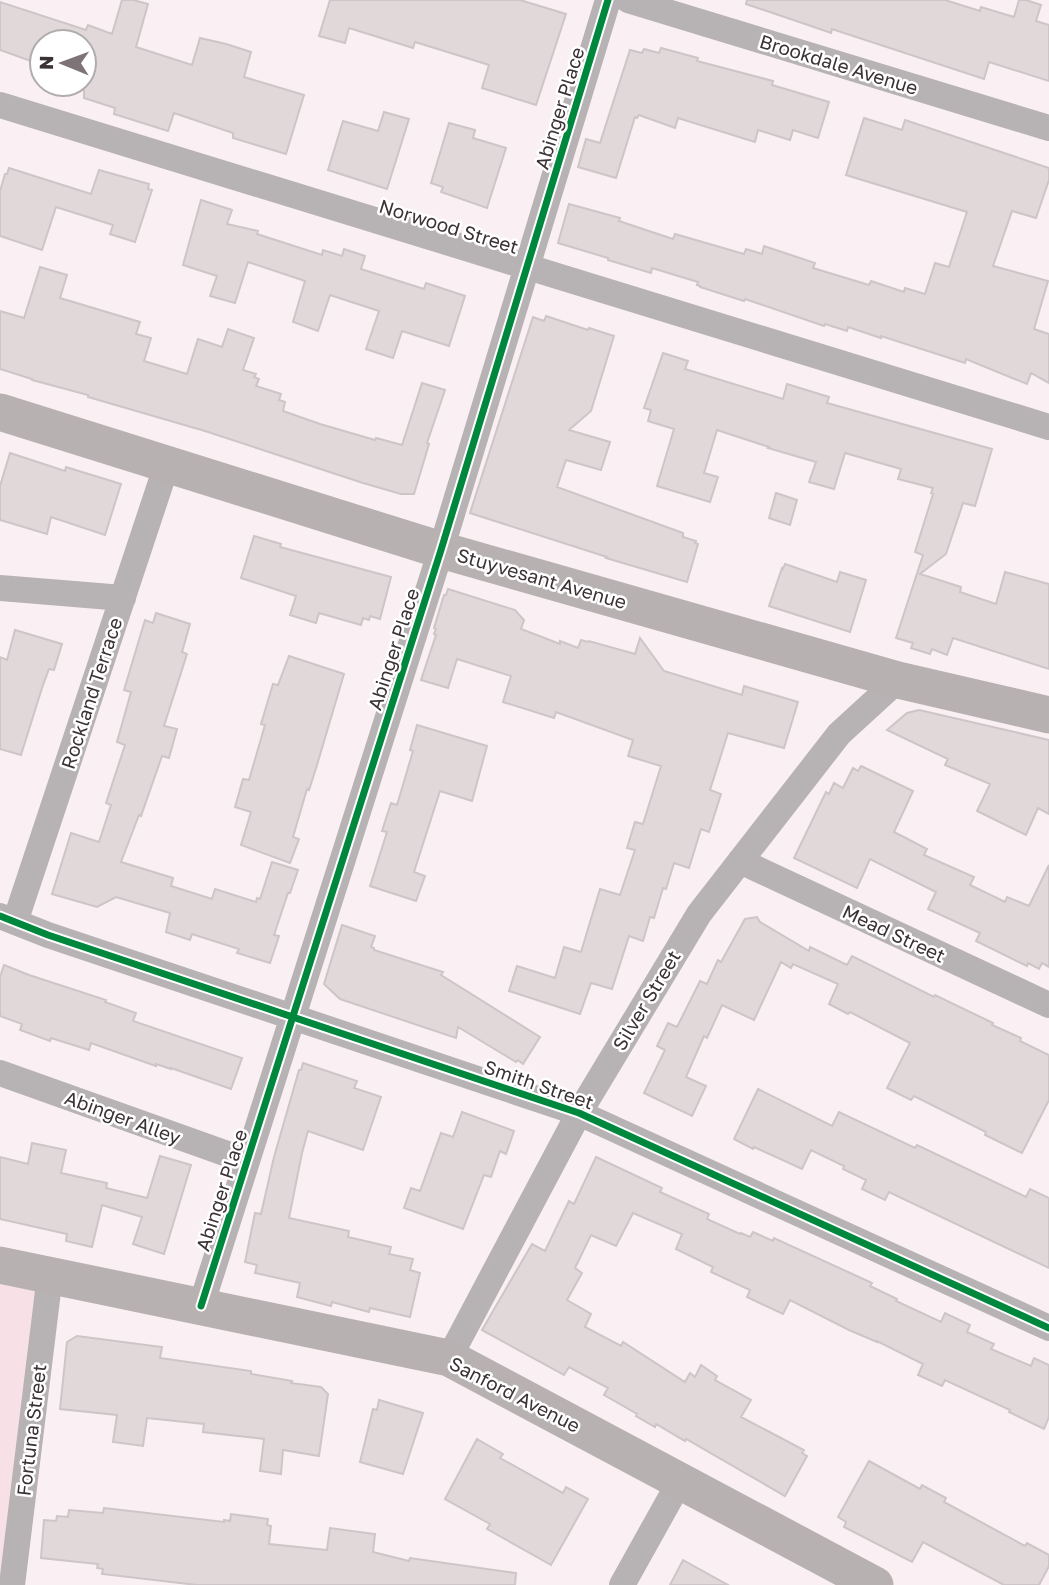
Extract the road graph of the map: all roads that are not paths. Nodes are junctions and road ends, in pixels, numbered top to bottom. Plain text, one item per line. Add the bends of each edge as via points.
1 (608, 0) edge
2 (628, 0) edge
3 (0, 105) edge
4 (1049, 128) edge
5 (527, 267) junction
6 (0, 412) edge
7 (1049, 426) edge
8 (167, 464) junction
9 (441, 550) junction
10 (0, 589) edge
11 (123, 598) junction
12 (898, 680) junction
13 (1049, 715) edge
14 (740, 861) junction
15 (8, 919) edge
16 (1049, 1005) edge
17 (292, 1017) junction
18 (0, 1073) edge
19 (579, 1113) junction
20 (247, 1161) junction
21 (0, 1265) edge
22 (50, 1275) junction
23 (201, 1306) junction
24 (1049, 1328) edge
25 (449, 1358) junction
26 (680, 1481) junction
27 (12, 1585) edge
28 (622, 1585) edge
29 (874, 1585) edge

1 - 5 street, Abinger Place
2 - 4 street, Brookdale Avenue
3 - 5 street, Norwood Street
5 - 7 street, Norwood Street
5 - 9 street, Abinger Place
6 - 8 main road, Stuyvesant Avenue
8 - 9 main road, Stuyvesant Avenue
8 - 11 street, Rockland Terrace
9 - 12 main road, Stuyvesant Avenue
9 - 17 street, Abinger Place
10 - 11 street
11 - 15 street, Rockland Terrace
12 - 13 main road, Stuyvesant Avenue
12 - 14 street, Silver Street via 839,734
14 - 16 street, Mead Street
14 - 19 street, Silver Street via 699,914
15 - 17 street, Smith Street
17 - 19 street, Smith Street
17 - 20 street, Abinger Place
18 - 20 street, Abinger Alley
19 - 24 street, Smith Street
19 - 25 street, Silver Street
20 - 23 street, Abinger Place
21 - 22 main road, Sanford Avenue
22 - 23 main road, Sanford Avenue
22 - 27 street, Fortuna Street
23 - 25 main road, Sanford Avenue
25 - 26 main road, Sanford Avenue
26 - 28 street
26 - 29 main road, Sanford Avenue

